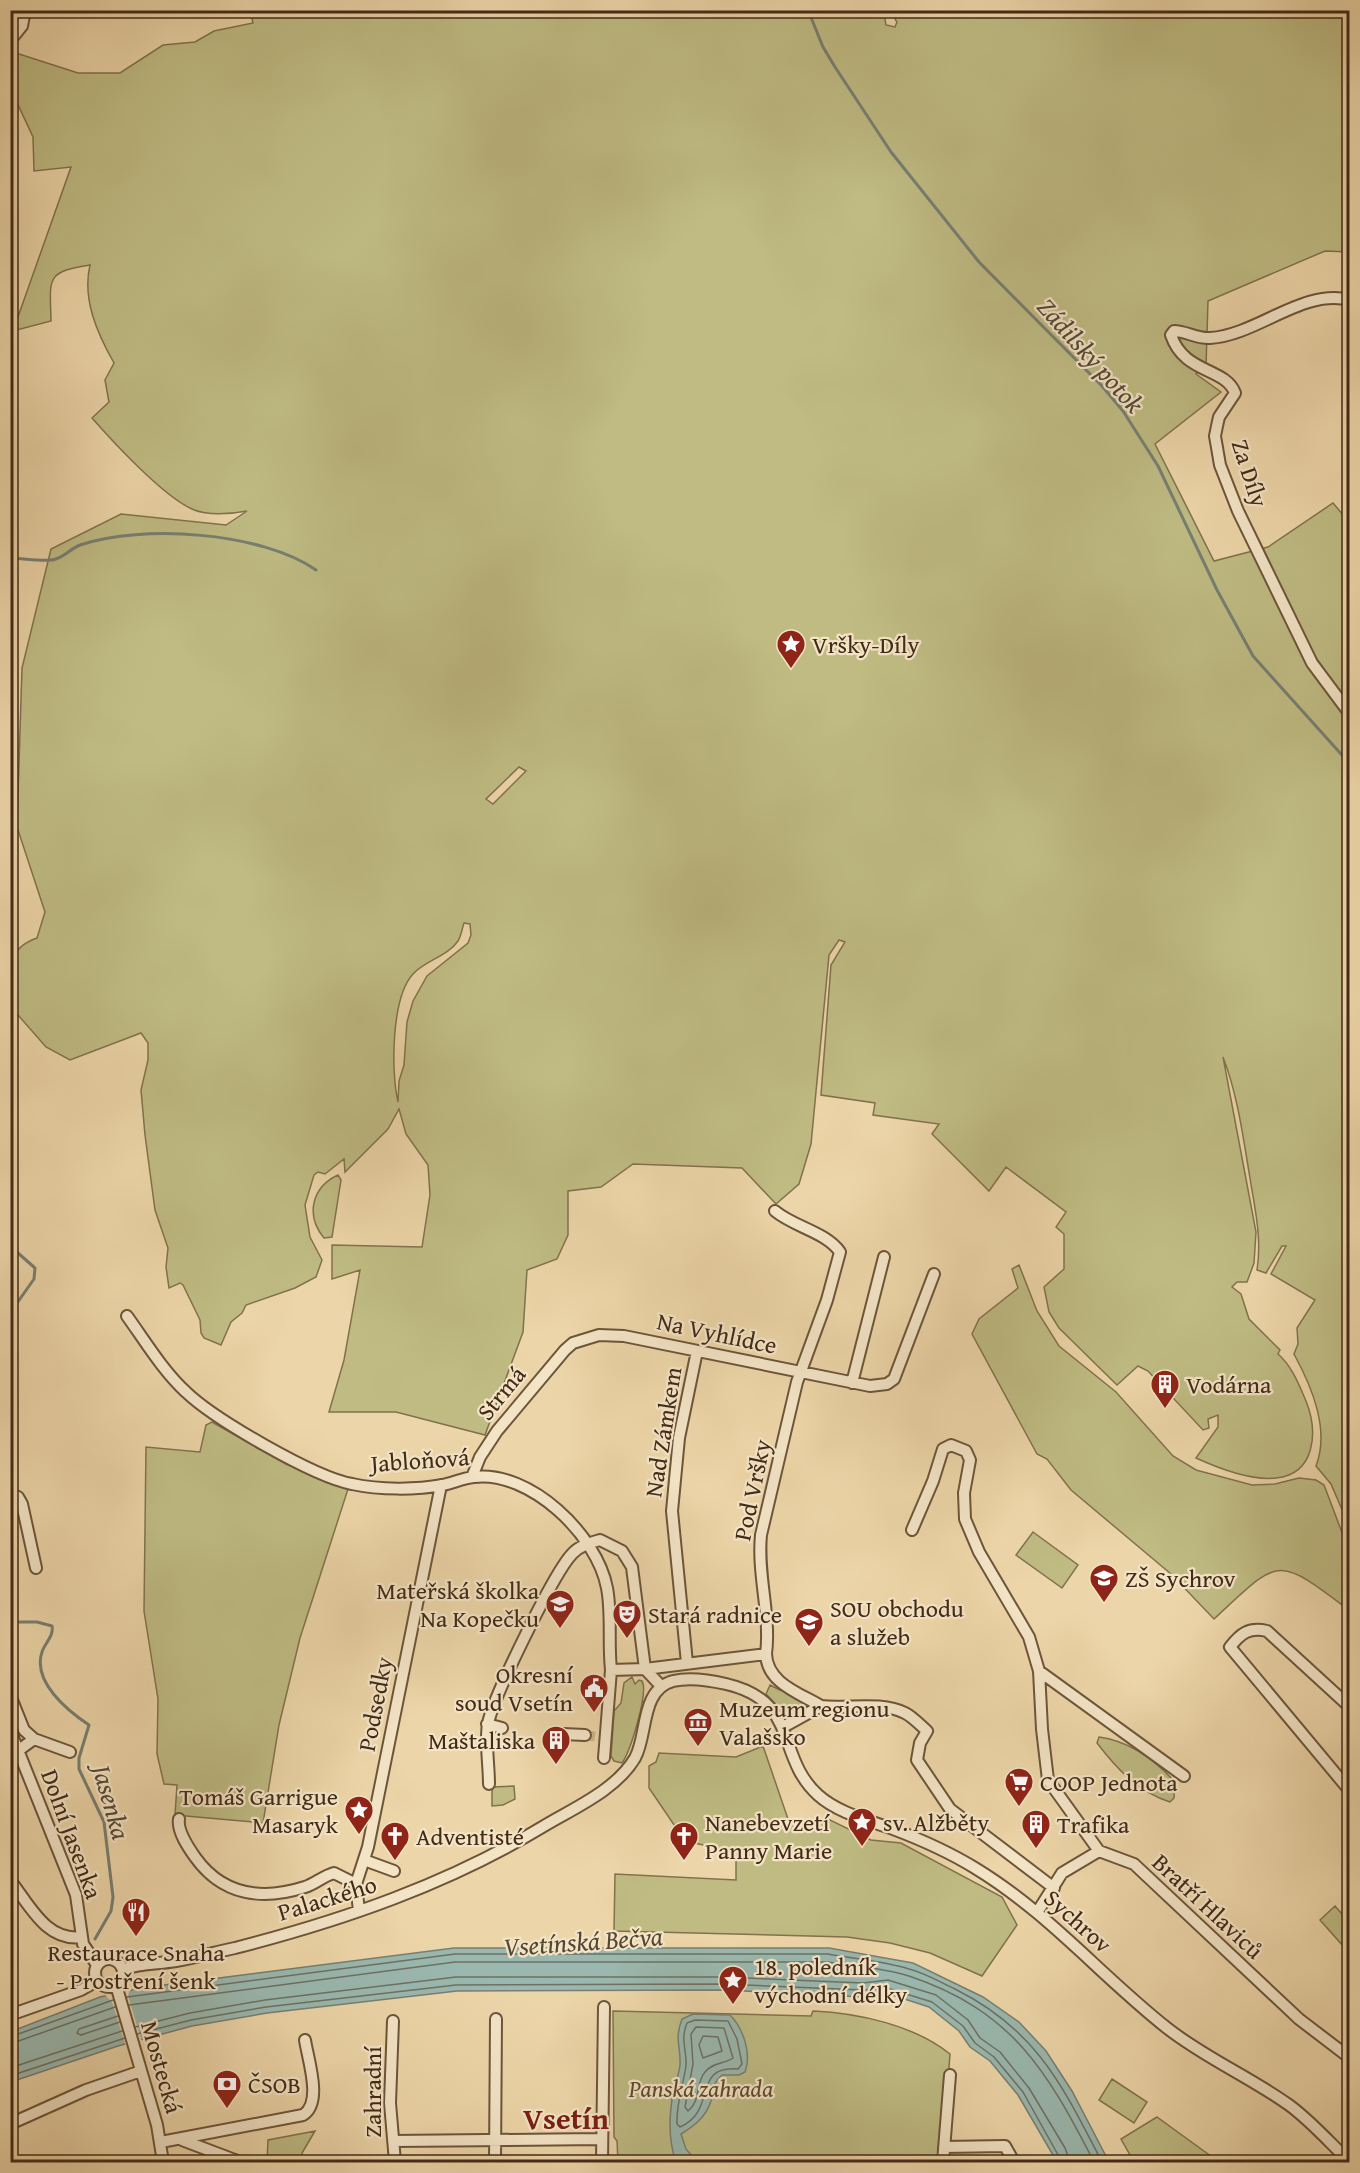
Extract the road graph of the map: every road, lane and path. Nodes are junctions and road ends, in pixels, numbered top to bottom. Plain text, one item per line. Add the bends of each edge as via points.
1 (25, 10) edge
2 (10, 41) edge
3 (1350, 300) edge
4 (1350, 714) edge
5 (775, 1211) dead end
6 (884, 1257) dead end
7 (934, 1274) dead end
8 (128, 1316) dead end
9 (573, 1343) joint
10 (697, 1351) junction
11 (800, 1372) junction
12 (852, 1383) junction
13 (472, 1477) junction
14 (441, 1485) junction
15 (10, 1494) edge
16 (912, 1530) dead end
17 (587, 1543) junction
18 (36, 1568) dead end
19 (766, 1654) junction
20 (687, 1664) junction
21 (645, 1669) junction
22 (611, 1670) junction
23 (769, 1670) joint
24 (1039, 1671) junction
25 (661, 1686) junction
26 (10, 1695) edge
27 (821, 1706) junction
28 (1350, 1707) edge
29 (487, 1724) junction
30 (783, 1727) junction
31 (502, 1728) dead end
32 (10, 1730) edge
33 (562, 1734) dead end
34 (585, 1735) tunnel mouth
35 (34, 1739) junction
36 (19, 1750) junction
37 (70, 1752) dead end
38 (604, 1758) dead end
39 (1184, 1776) dead end
40 (489, 1784) dead end
41 (1350, 1791) edge
42 (179, 1819) dead end
43 (1099, 1851) junction
44 (364, 1860) junction
45 (394, 1871) dead end
46 (10, 1880) edge
47 (356, 1884) junction
48 (1054, 1888) junction
49 (359, 1911) junction
50 (1038, 1911) junction
51 (82, 1937) junction
52 (97, 1965) junction
53 (124, 1969) junction
54 (97, 1981) junction
55 (117, 1987) junction
56 (604, 2007) dead end
57 (10, 2015) edge
58 (496, 2019) dead end
59 (393, 2021) dead end
60 (304, 2040) dead end
61 (1350, 2058) edge
62 (141, 2071) junction
63 (950, 2075) dead end
64 (10, 2124) edge
65 (182, 2139) junction
66 (601, 2139) junction
67 (393, 2140) junction
68 (495, 2141) junction
69 (161, 2142) junction
70 (944, 2147) junction
71 (1012, 2160) edge
72 (1350, 2162) edge
73 (163, 2163) edge
74 (240, 2163) edge
75 (395, 2163) edge
76 (495, 2163) edge
77 (602, 2163) edge
78 (943, 2163) edge

1 - 2 street via 22,26
3 - 4 street, Za Díly via 1333,296 1314,300 1254,326 1210,338 1182,331 1171,335 1190,361 1232,385 1235,393 1219,417 1215,436 1220,465 1238,511 1312,663
5 - 11 street, Pod Vršky via 840,1252
6 - 12 street
7 - 12 street, Na Vyhlídce via 894,1379 881,1385
8 - 14 street, Jabloňová via 186,1392 217,1415 298,1462 354,1485
9 - 10 street, Na Vyhlídce via 599,1335 624,1336
9 - 13 street, Strmá via 497,1431
10 - 11 street, Na Vyhlídce
10 - 20 street, Nad Zámkem via 679,1438 672,1511
11 - 12 street, Na Vyhlídce
11 - 19 street, Pod Vršky via 761,1535
13 - 14 street, Jabloňová
13 - 17 street, Jabloňová via 509,1479 554,1506
14 - 44 street, Podsedky
15 - 18 street via 22,1504
16 - 24 street via 943,1449 951,1444 962,1448 970,1460 963,1505 970,1533 1023,1625
17 - 21 street via 600,1540 622,1551 632,1567
17 - 22 street, Jabloňová via 607,1589
17 - 29 street via 573,1553 556,1576
19 - 20 street
19 - 23 street, Pod Vršky
20 - 21 street
21 - 22 street
21 - 25 street
22 - 38 street, Jabloňová via 601,1737
23 - 27 street, Sychrov via 773,1677
24 - 39 street
24 - 43 street via 1048,1780
25 - 30 street, Sychrov via 693,1679 740,1688 767,1704
25 - 49 street, Palackého via 650,1703 634,1759 611,1784 468,1868
26 - 35 street, Dolní Jasenka via 26,1732
27 - 30 street
27 - 48 street, Sychrov via 886,1708 914,1720 927,1731 917,1760 950,1809
28 - 41 street via 1267,1631 1246,1631 1230,1647
29 - 31 street
29 - 40 street
30 - 50 street, Sychrov via 803,1776 826,1802 945,1851
32 - 36 street, Dolní Jasenka
33 - 34 street
35 - 36 street, Dolní Jasenka
35 - 37 street, Dolní Jasenka
36 - 51 street, Dolní Jasenka via 76,1895
42 - 47 street via 182,1835 209,1876 238,1892 266,1893 304,1887 334,1873
43 - 48 street via 1062,1873
43 - 61 street, Bratří Hlaviců via 1134,1864 1299,2019
44 - 45 street
44 - 47 street, Podsedky
46 - 51 street via 47,1928 68,1938
47 - 49 street, Podsedky
48 - 50 street
49 - 53 street, Palackého via 217,1952
50 - 72 street, Sychrov via 1157,2020 1287,2104
51 - 52 street, Dolní Jasenka via 87,1953
52 - 53 street via 111,1961
52 - 54 street via 93,1973
53 - 55 street
54 - 55 street
54 - 57 street
55 - 62 street, Mostecká
56 - 66 street
58 - 68 street
59 - 67 street, Zahradní
60 - 65 street via 313,2092 309,2112
62 - 64 street
62 - 69 street, Mostecká
63 - 70 street
65 - 69 street
65 - 74 street
66 - 68 street
66 - 77 street
67 - 68 street
67 - 75 street, Zahradní
68 - 76 street
69 - 73 street, Mostecká
70 - 71 street via 1005,2146
70 - 78 street

